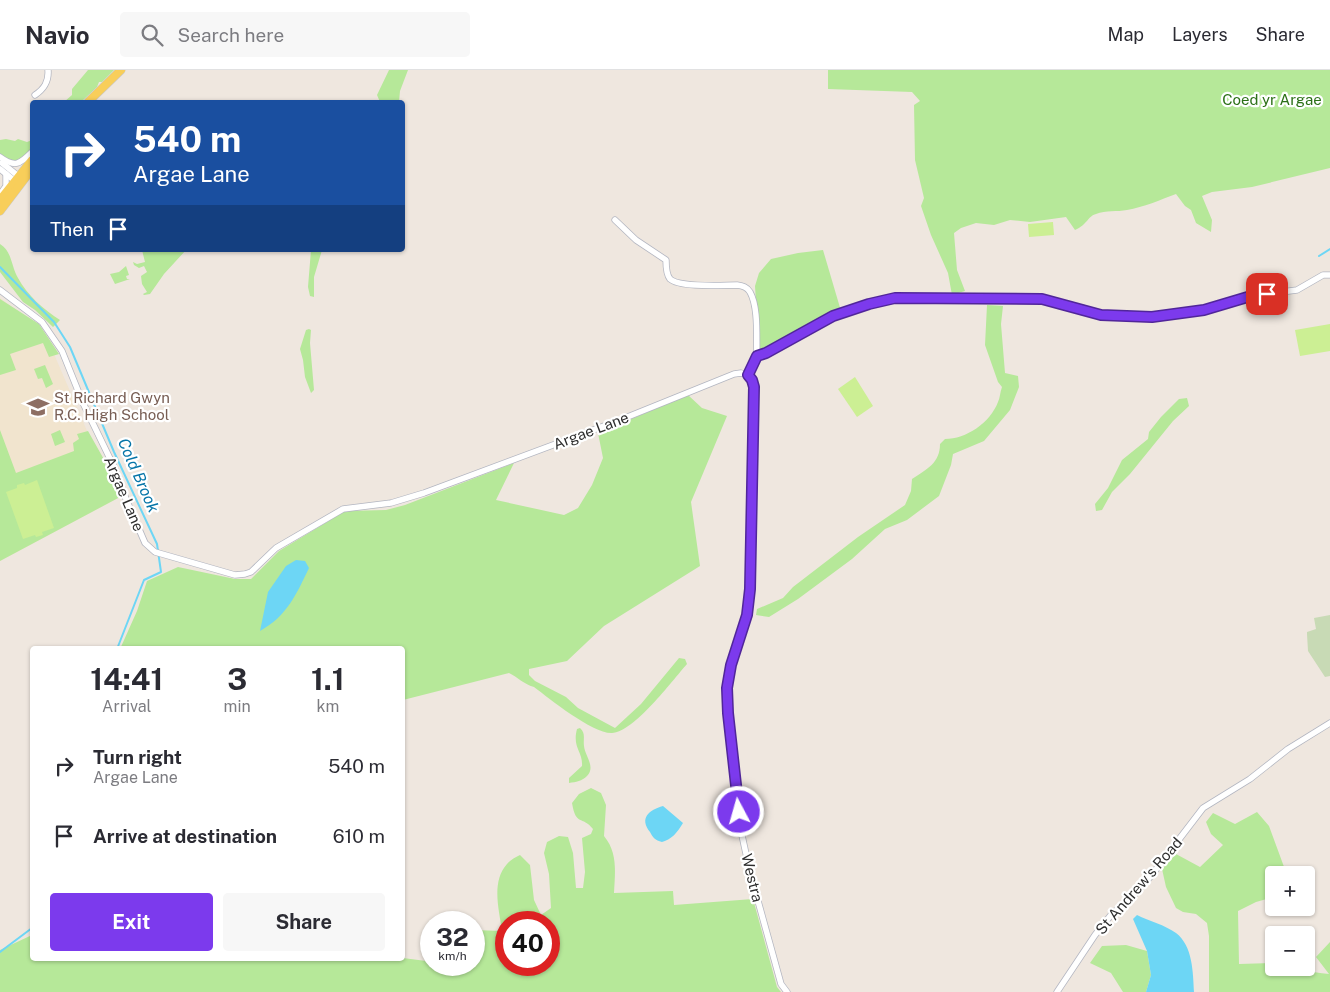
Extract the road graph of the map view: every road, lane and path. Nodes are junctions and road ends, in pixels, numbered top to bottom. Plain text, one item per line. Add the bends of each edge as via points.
1 (48, 70) edge
2 (121, 70) edge
3 (101, 90) junction
4 (35, 96) dead end
5 (86, 100) edge
6 (90, 100) edge
7 (94, 100) edge
8 (30, 154) edge
9 (0, 157) edge
10 (0, 161) edge
11 (30, 163) edge
12 (0, 169) edge
13 (30, 171) edge
14 (6, 174) junction
15 (19, 181) junction
16 (0, 195) edge
17 (2, 206) edge
18 (0, 216) edge
19 (615, 220) dead end
20 (1330, 275) edge
21 (0, 290) edge
22 (757, 356) junction
23 (748, 375) junction
24 (1330, 723) edge
25 (788, 992) edge
26 (1057, 992) edge

1 - 4 street via 46,84
2 - 3 main road
3 - 5 street
3 - 6 main road
3 - 7 main road
8 - 9 street via 15,164
10 - 15 street
11 - 15 main road
12 - 14 street
13 - 15 main road
14 - 15 street
14 - 16 street via 5,188
15 - 17 main road
17 - 18 street
19 - 22 street via 636,240 666,260 670,279 683,284 745,287 754,305
20 - 22 street via 1322,275 1297,290 1251,296 1204,310 1152,317 1101,315 1042,299 895,298 833,316
21 - 23 street, Argae Lane via 42,322 57,343 115,469 145,544 158,553 235,575 251,572 276,548 344,509 391,503 424,493 734,374
22 - 23 street
23 - 25 street, Westra via 754,387 750,589 747,615 727,688 728,713 741,831 781,984
24 - 26 street, St Andrew's Road via 1288,748 1250,779 1203,808 1151,876 1095,935

